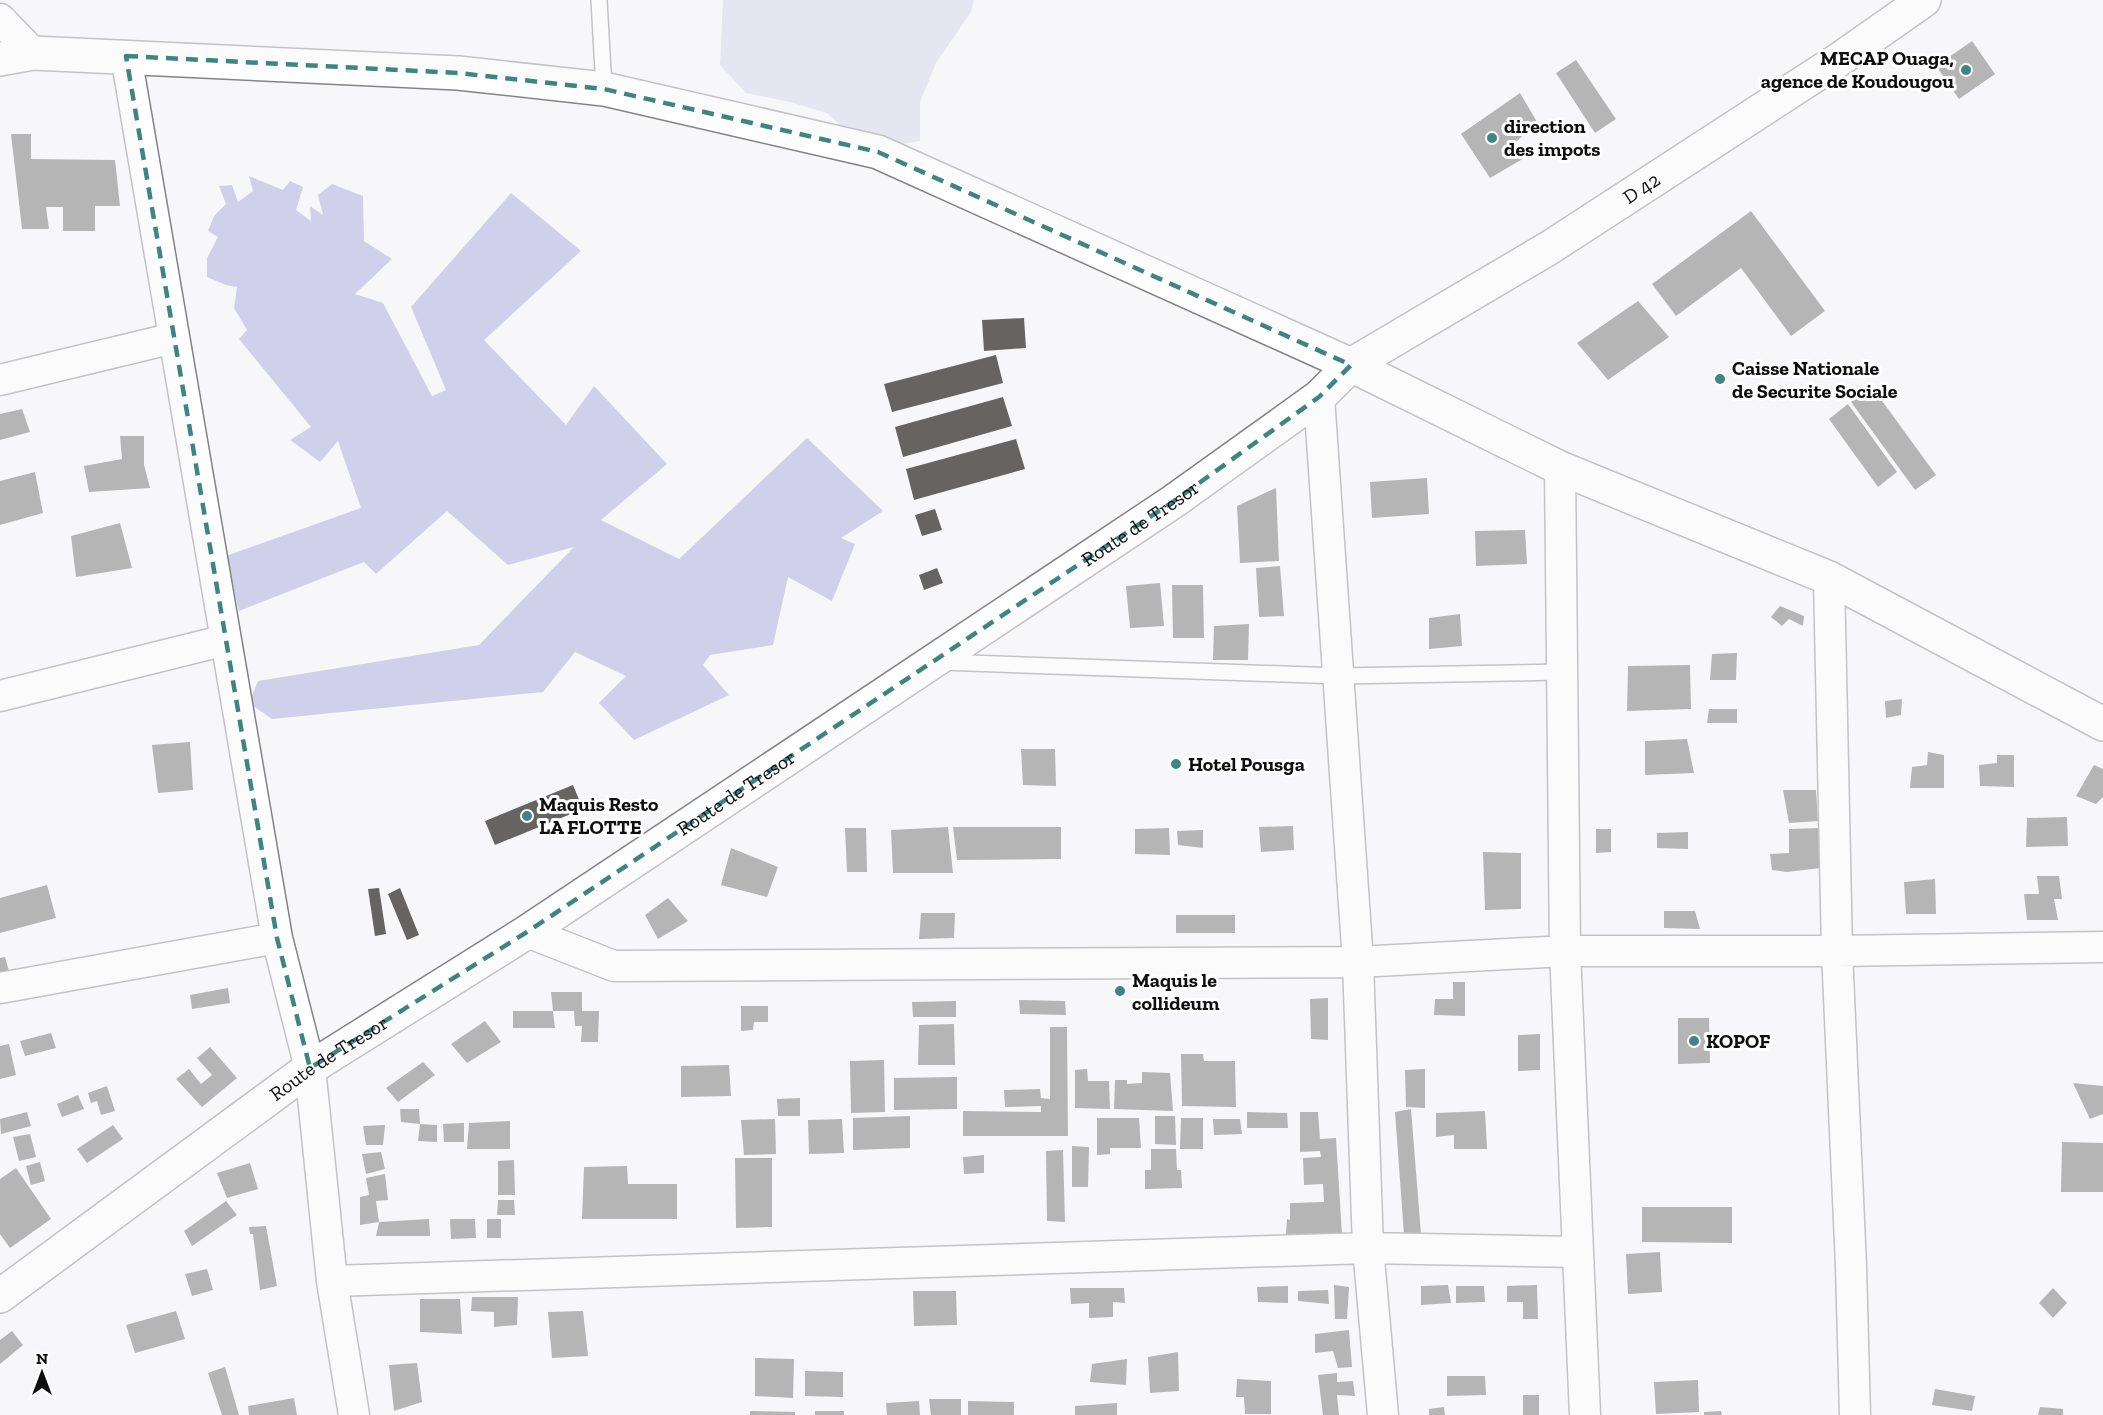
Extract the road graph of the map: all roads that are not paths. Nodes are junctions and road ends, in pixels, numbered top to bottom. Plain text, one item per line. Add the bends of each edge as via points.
1 (599, 0) edge
2 (1924, 0) edge
3 (0, 19) edge
4 (33, 53) junction
5 (126, 56) junction
6 (0, 58) edge
7 (604, 89) junction
8 (174, 338) junction
9 (1351, 365) junction
10 (0, 380) edge
11 (1319, 397) junction
12 (1560, 468) junction
13 (1829, 578) junction
14 (226, 640) junction
15 (932, 662) junction
16 (1562, 672) junction
17 (1338, 676) junction
18 (0, 696) edge
19 (2103, 724) edge
20 (527, 932) junction
21 (277, 938) junction
22 (2103, 947) edge
23 (1565, 951) junction
24 (1837, 951) junction
25 (1358, 962) junction
26 (0, 988) edge
27 (310, 1068) junction
28 (1368, 1248) junction
29 (1578, 1252) junction
30 (332, 1281) junction
31 (0, 1296) edge
32 (354, 1415) edge
33 (1383, 1415) edge
34 (1585, 1415) edge
35 (1855, 1415) edge

1 - 7 lane
2 - 9 street, D 42 / D 42 via 1549,248
3 - 4 street
4 - 5 street
4 - 6 street
5 - 7 street via 458,73
5 - 8 street
7 - 9 street via 878,152
8 - 10 street
8 - 14 street
9 - 11 street, Route de Tresor
9 - 12 street
11 - 15 street, Route de Tresor via 1174,501
11 - 17 street
11 - 27 street
12 - 13 street
12 - 16 street
13 - 19 street
13 - 24 street
14 - 18 street
14 - 21 street
15 - 17 lane
15 - 20 street, Route de Tresor
16 - 17 lane
16 - 23 street
17 - 25 street
20 - 25 street via 614,966
20 - 27 street, Route de Tresor
21 - 26 street
21 - 27 street
22 - 24 street
23 - 24 street
23 - 25 street
23 - 29 street
24 - 35 street
25 - 28 street
27 - 30 street
27 - 31 street, Route de Tresor
28 - 29 street
28 - 30 street
28 - 33 street
29 - 34 street
30 - 32 street

